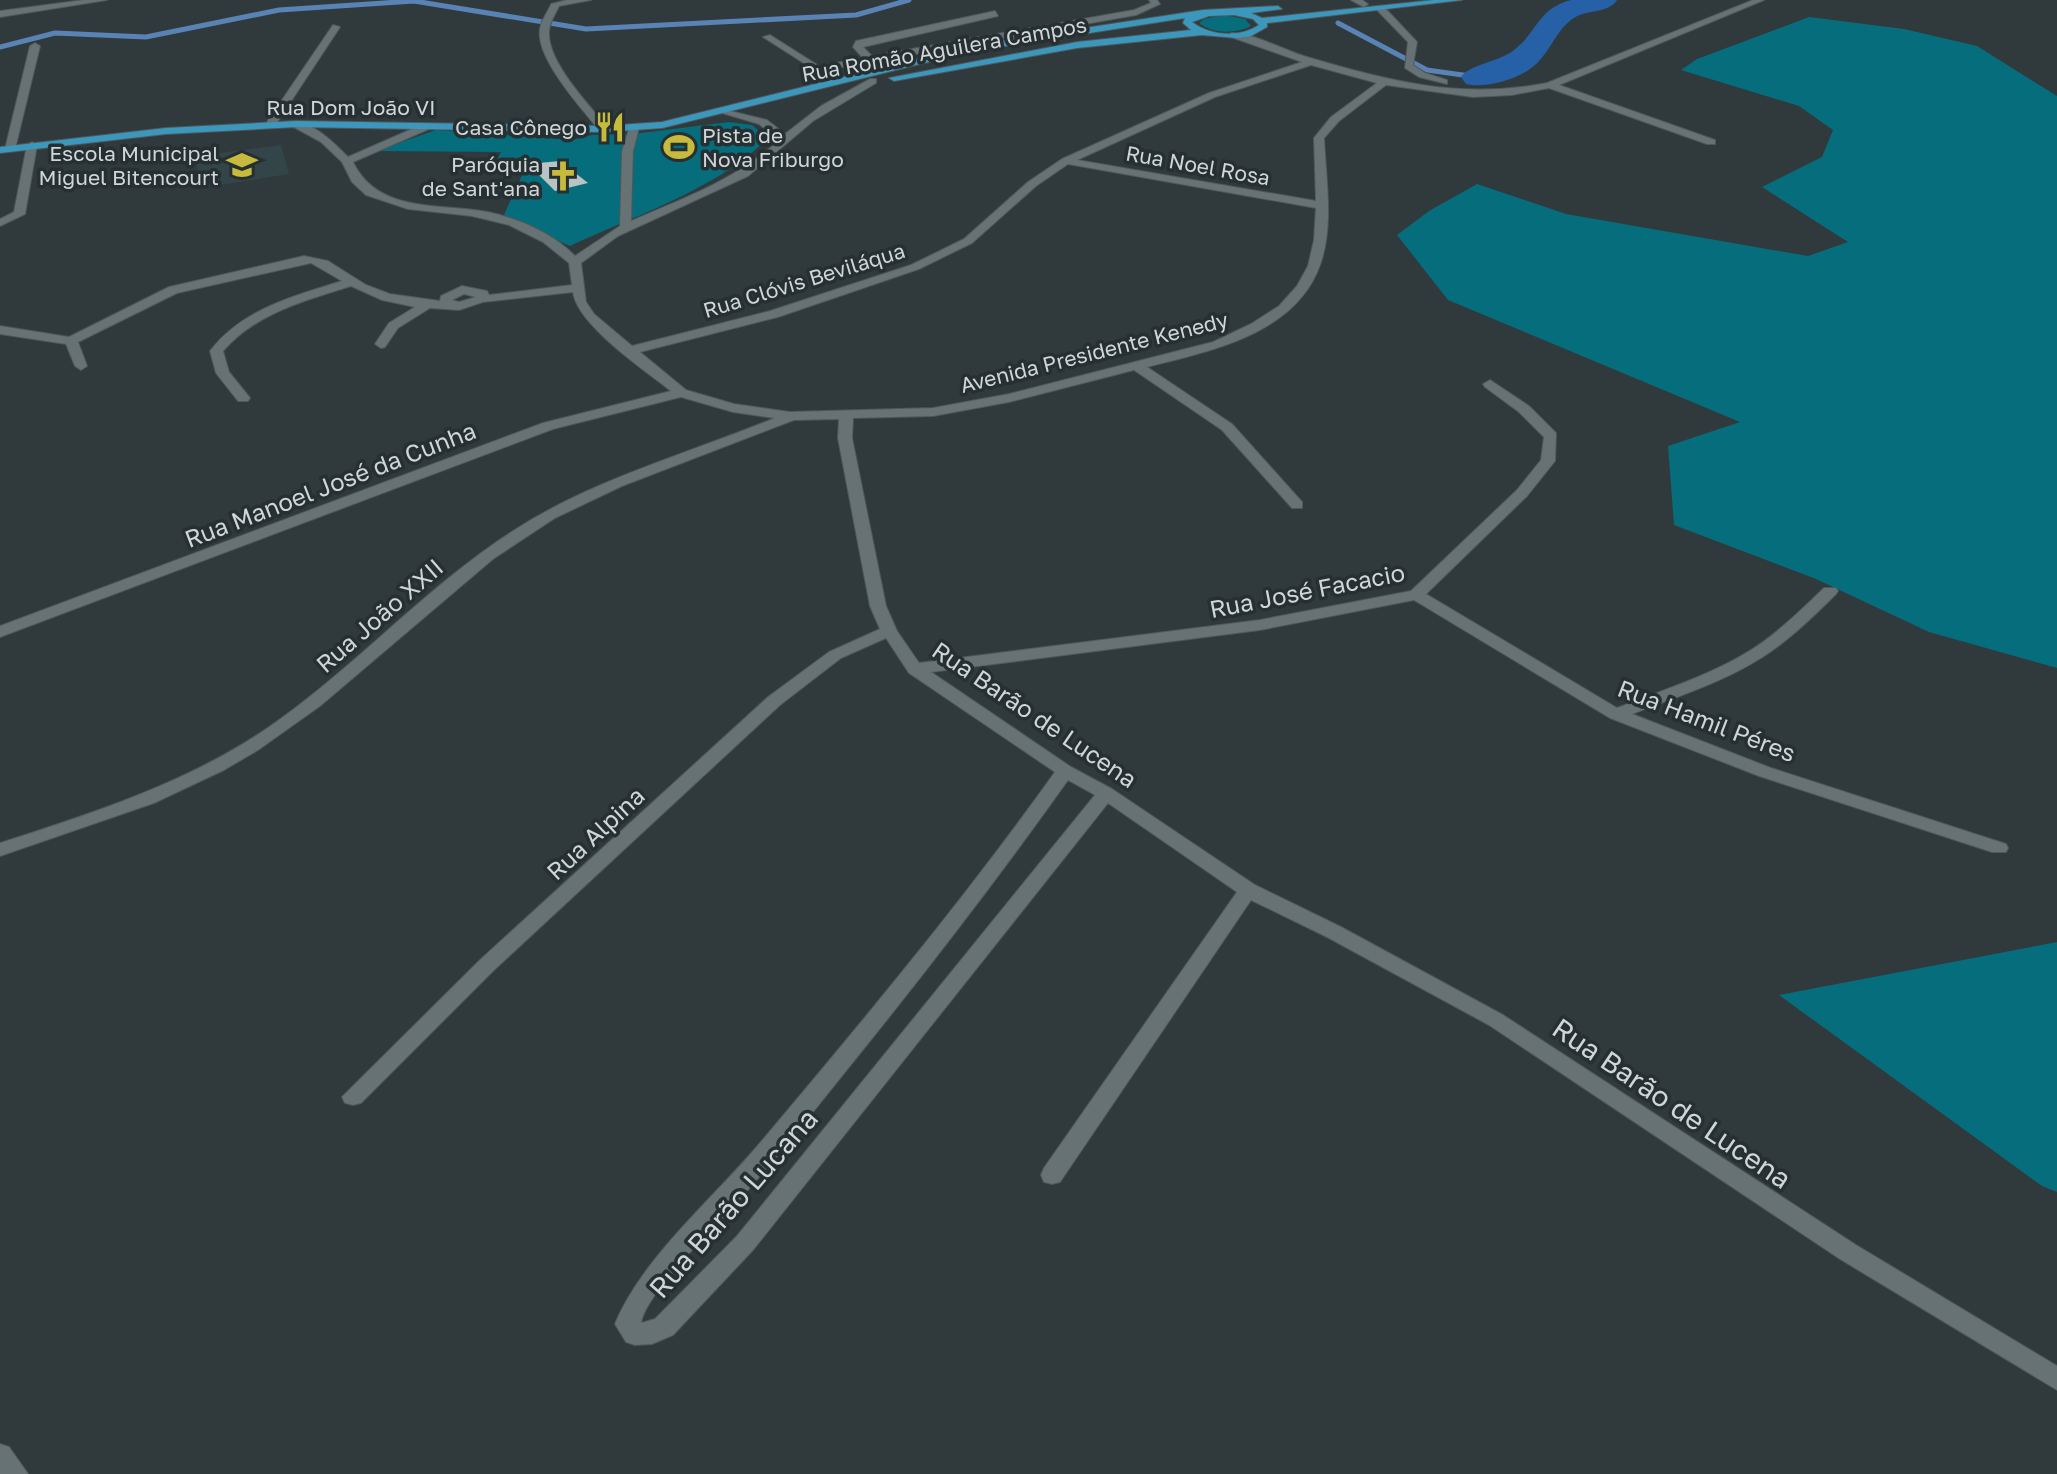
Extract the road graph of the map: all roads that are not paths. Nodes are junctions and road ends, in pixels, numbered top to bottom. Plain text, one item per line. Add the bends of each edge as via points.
1 (103, 0) edge
2 (587, 0) edge
3 (1153, 0) edge
4 (1403, 0) edge
5 (1458, 0) edge
6 (1759, 0) edge
7 (1360, 2) edge
8 (553, 6) edge
9 (1380, 8) junction
10 (1228, 12) junction
11 (1203, 13) junction
12 (0, 14) edge
13 (995, 14) dead end
14 (1263, 23) junction
15 (336, 27) dead end
16 (1202, 32) junction
17 (1234, 35) junction
18 (766, 37) dead end
19 (35, 46) dead end
20 (1285, 51) junction
21 (871, 61) junction
22 (1313, 61) junction
23 (816, 69) junction
24 (836, 80) junction
25 (873, 81) junction
26 (1385, 81) junction
27 (1550, 85) junction
28 (783, 95) junction
29 (1494, 95) junction
30 (725, 111) junction
31 (296, 124) junction
32 (270, 125) junction
33 (425, 127) junction
34 (634, 128) junction
35 (604, 130) junction
36 (786, 140) junction
37 (1711, 142) dead end
38 (32, 145) junction
39 (5, 149) edge
40 (346, 161) junction
41 (1066, 161) junction
42 (1323, 206) junction
43 (20, 208) junction
44 (0, 212) edge
45 (0, 223) edge
46 (625, 226) junction
47 (575, 262) junction
48 (352, 282) junction
49 (577, 288) junction
50 (427, 305) junction
51 (0, 330) edge
52 (71, 341) junction
53 (381, 344) dead end
54 (632, 350) junction
55 (1134, 364) junction
56 (82, 366) dead end
57 (1490, 384) dead end
58 (681, 393) junction
59 (243, 398) dead end
60 (790, 416) junction
61 (846, 416) junction
62 (1297, 505) dead end
63 (1830, 591) dead end
64 (1416, 595) junction
65 (889, 631) junction
66 (0, 632) edge
67 (915, 669) junction
68 (1616, 714) junction
69 (1065, 771) junction
70 (1106, 793) junction
71 (1999, 848) dead end
72 (0, 850) edge
73 (1248, 890) junction
74 (353, 1097) dead end
75 (1052, 1175) dead end
76 (2057, 1379) edge
77 (0, 1456) edge
78 (15, 1474) edge

1 - 12 street
2 - 8 street
3 - 21 street via 1152,8 1136,12
4 - 7 main road, Rua Romão Aguilera Campos
5 - 9 main road
6 - 27 street
7 - 10 main road, Rua Romão Aguilera Campos
8 - 35 street via 544,30 547,48
9 - 14 main road
9 - 29 street via 1410,38 1407,61 1412,70
10 - 11 main road, Rua Romão Aguilera Campos
10 - 14 main road
11 - 16 main road via 1188,21
11 - 24 main road, Rua Romão Aguilera Campos via 1006,43
13 - 21 street via 859,43
14 - 17 main road via 1255,32
14 - 20 street
15 - 32 street
16 - 17 main road, Rua Romão Aguilera Campos
16 - 25 main road, Rua Romão Aguilera Campos via 1104,41
17 - 20 street
18 - 23 street
19 - 39 street
20 - 22 street
21 - 23 street
22 - 26 street
22 - 41 street, Rua Clóvis Beviláqua via 1212,95
23 - 24 street
24 - 28 main road, Rua Romão Aguilera Campos
25 - 28 main road, Rua Romão Aguilera Campos
25 - 36 street via 808,120
26 - 29 street
26 - 42 street, Avenida Presidente Kenedy via 1355,102 1319,138
27 - 29 street
27 - 37 street
28 - 30 main road, Rua Dom João VI
30 - 34 main road, Rua Dom João VI
30 - 36 street via 763,122
31 - 32 main road, Rua Dom João VI
31 - 33 main road, Rua Dom João VI
31 - 40 street via 325,140
32 - 38 main road, Rua Dom João VI
33 - 35 main road, Rua Dom João VI
33 - 40 street
34 - 35 main road, Rua Dom João VI
34 - 46 street
36 - 46 street via 742,175
38 - 39 main road, Rua Dom João VI
38 - 43 street
40 - 47 street via 359,182 386,200 492,216 549,239
41 - 42 street, Rua Noel Rosa
41 - 54 street, Rua Clóvis Beviláqua via 1032,184 968,241 915,267 775,314
42 - 55 street, Avenida Presidente Kenedy via 1321,247 1311,279 1292,303 1248,332 1217,345
43 - 44 street
43 - 45 street via 12,219
46 - 47 street
47 - 49 street
48 - 50 street
48 - 52 street via 323,261 304,260 173,290
48 - 59 street via 270,311 224,339 215,351 223,373
49 - 50 street via 482,299 483,294 462,290 450,293 445,299 448,304
49 - 54 street via 590,317
50 - 53 street via 391,327
51 - 52 street
52 - 56 street
54 - 58 street
55 - 61 street, Avenida Presidente Kenedy via 1009,398 933,412
55 - 62 street via 1227,427
57 - 64 street, Rua José Facacio via 1551,436 1549,461
58 - 60 street via 733,408
58 - 66 street, Rua Manoel José da Cunha via 548,426
60 - 61 street
60 - 72 street, Rua João XXII via 612,485 519,534 459,578 317,700 225,761 151,797
61 - 65 street, Rua Barão de Lucena via 854,492 878,606
63 - 68 street via 1755,654
64 - 67 street, Rua José Facacio via 1260,625
64 - 68 street, Rua Hamil Péres
65 - 67 street, Rua Barão de Lucena
65 - 74 street, Rua Alpina via 835,655 774,701 487,965
67 - 69 street, Rua Barão de Lucena
68 - 71 street, Rua Hamil Péres via 1765,772
69 - 70 street, Rua Barão de Lucena
69 - 70 street, Rua Barão Lucana via 938,944 654,1281 629,1316 627,1324 635,1334 664,1327 745,1243
70 - 73 street, Rua Barão de Lucena
73 - 75 street
73 - 76 street, Rua Barão de Lucena via 1496,1020 1836,1244
77 - 78 street

